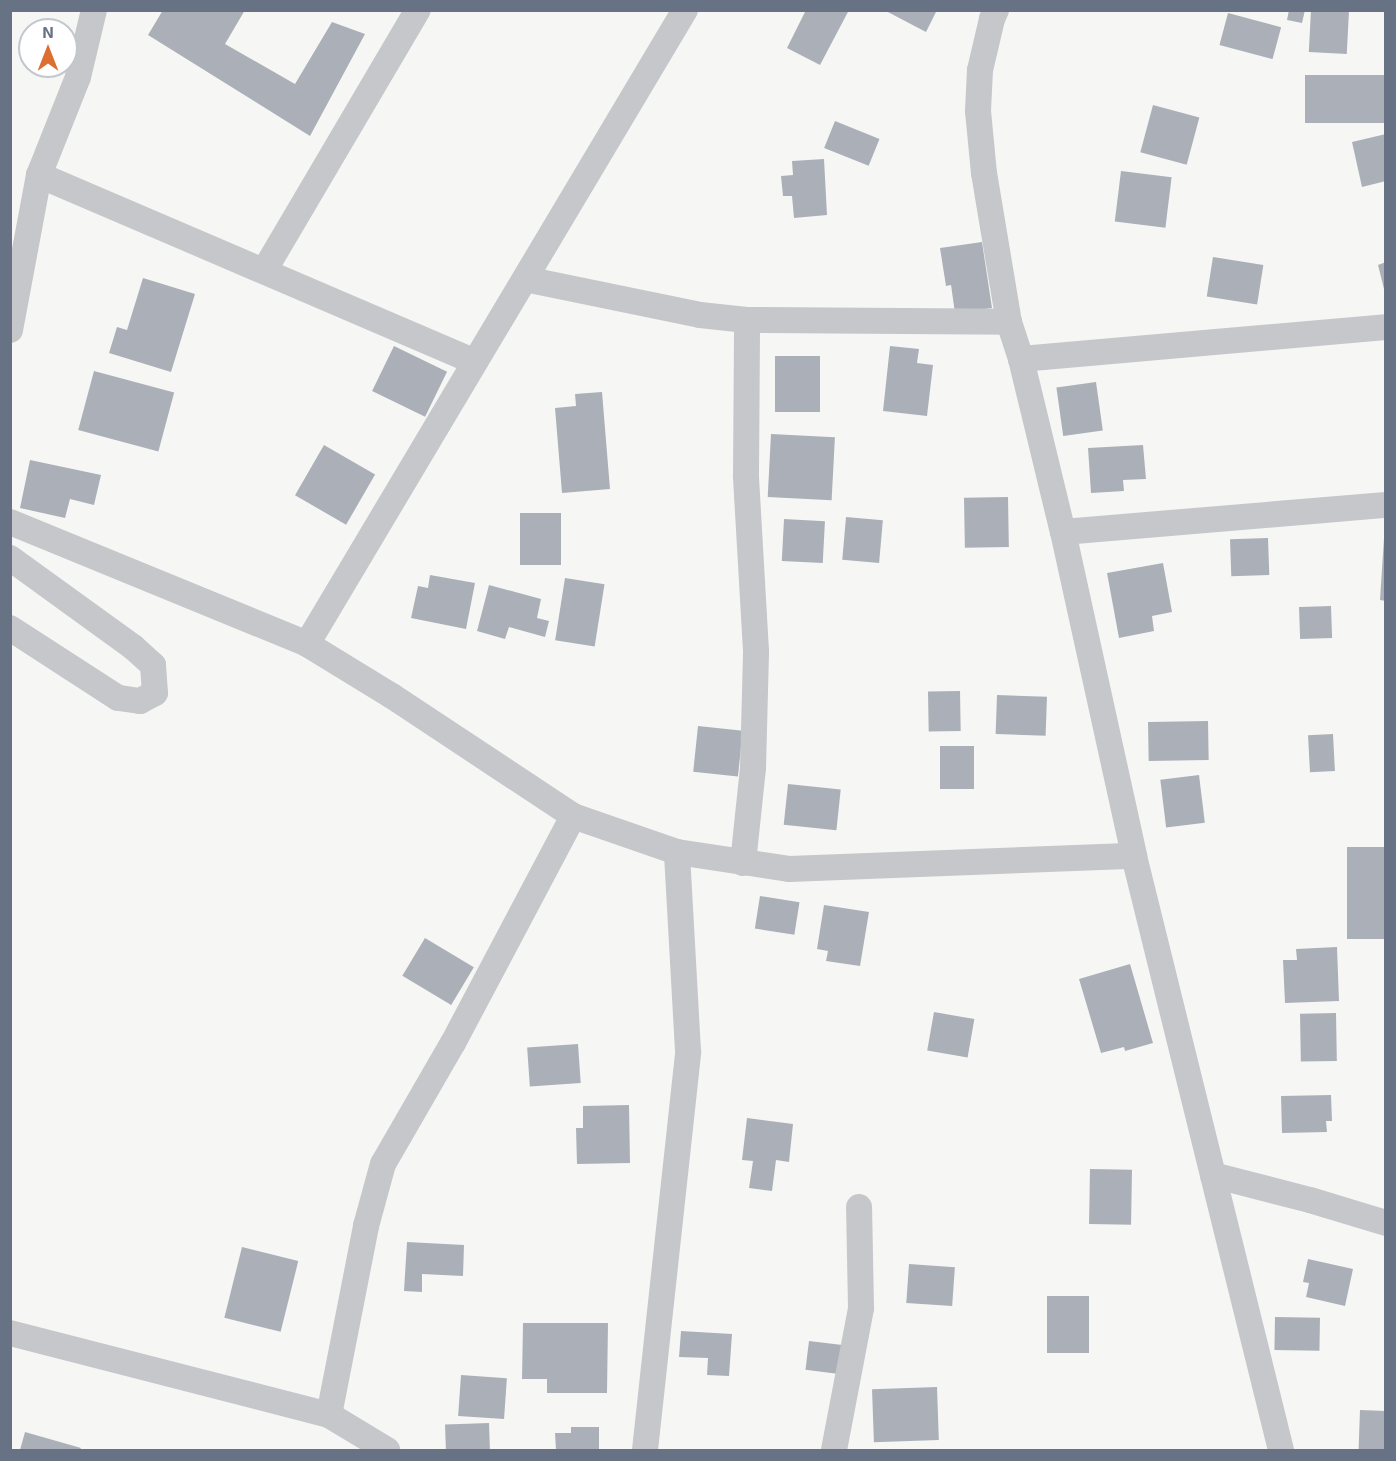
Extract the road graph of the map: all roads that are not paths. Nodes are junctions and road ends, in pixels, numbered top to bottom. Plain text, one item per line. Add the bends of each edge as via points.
1 (94, 10) edge
2 (418, 10) edge
3 (685, 10) edge
4 (996, 10) edge
5 (39, 175) junction
6 (264, 271) junction
7 (525, 279) junction
8 (747, 320) junction
9 (1009, 322) junction
10 (1386, 327) edge
11 (10, 330) edge
12 (1022, 360) junction
13 (475, 362) junction
14 (1386, 505) edge
15 (10, 522) edge
16 (1063, 531) junction
17 (10, 558) edge
18 (10, 628) edge
19 (307, 644) junction
20 (573, 816) junction
21 (677, 852) junction
22 (1134, 856) junction
23 (743, 863) junction
24 (1213, 1175) junction
25 (859, 1207) dead end
26 (1386, 1223) edge
27 (10, 1333) edge
28 (329, 1415) junction
29 (387, 1450) edge
30 (645, 1450) edge
31 (834, 1450) edge
32 (1281, 1450) edge

1 - 5 street via 78,77
2 - 6 street
3 - 7 street
4 - 9 street via 980,70 978,111 984,173
5 - 6 street
5 - 11 street
6 - 13 street
7 - 8 street via 700,315
7 - 13 street
8 - 9 street
8 - 23 street via 746,475 756,651 753,768
9 - 12 street
10 - 12 street
12 - 16 street
13 - 19 street
14 - 16 street
15 - 19 street
16 - 22 street
17 - 18 street via 153,665 155,693 140,701 118,698
19 - 20 street
20 - 21 street
20 - 28 street via 453,1043 383,1164 366,1226
21 - 23 street
21 - 30 street via 688,1051
22 - 23 street via 789,869
22 - 24 street
24 - 26 street
24 - 32 street
25 - 31 street via 861,1308
27 - 28 street
28 - 29 street

